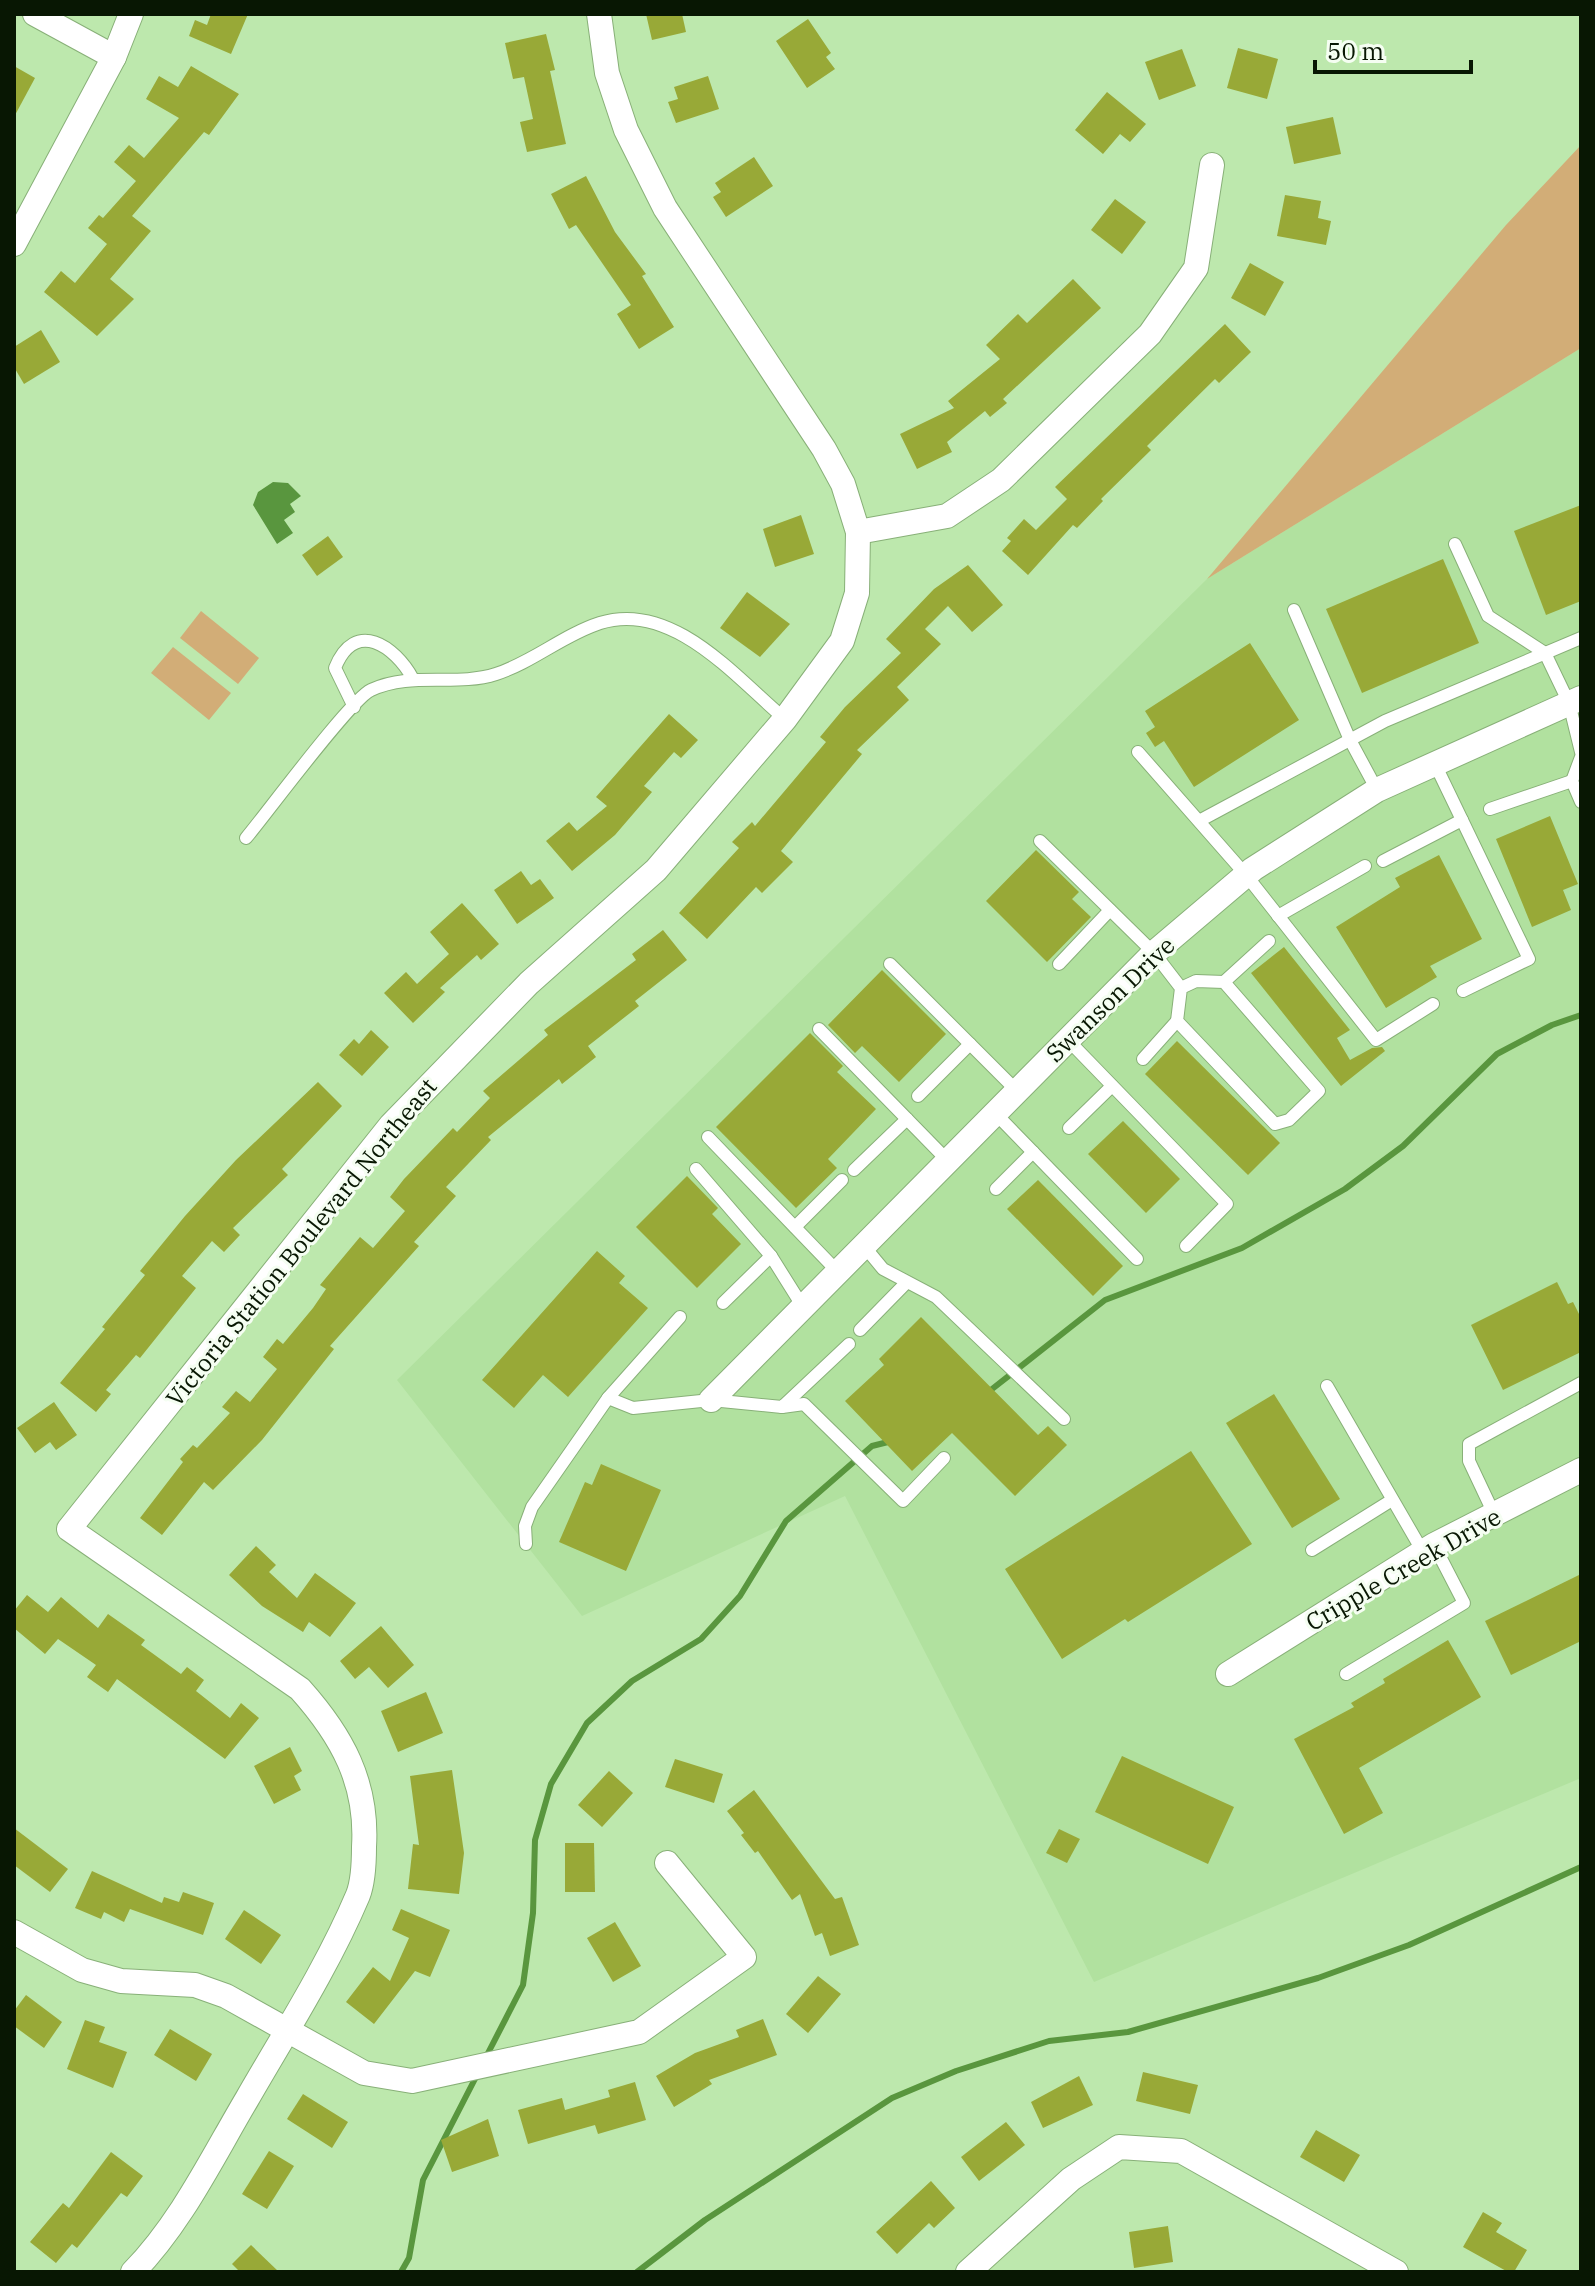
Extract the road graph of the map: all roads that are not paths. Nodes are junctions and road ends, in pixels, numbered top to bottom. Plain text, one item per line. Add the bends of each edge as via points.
1 (35, 14) edge
2 (131, 14) edge
3 (599, 14) edge
4 (114, 57) junction
5 (1212, 165) dead end
6 (14, 244) edge
7 (858, 532) junction
8 (1455, 544) dead end
9 (1294, 610) dead end
10 (1581, 638) edge
11 (1545, 653) junction
12 (413, 679) junction
13 (1575, 701) edge
14 (354, 707) junction
15 (785, 719) junction
16 (1350, 740) junction
17 (1138, 752) dead end
18 (1581, 755) edge
19 (1435, 764) junction
20 (1572, 781) junction
21 (1377, 790) junction
22 (1581, 802) edge
23 (1490, 809) dead end
24 (1462, 820) junction
25 (1199, 821) junction
26 (246, 838) dead end
27 (1040, 841) dead end
28 (1383, 861) dead end
29 (1365, 866) dead end
30 (1246, 875) junction
31 (1110, 910) junction
32 (1278, 916) junction
33 (1269, 941) dead end
34 (1154, 953) junction
35 (890, 964) dead end
36 (1059, 964) dead end
37 (1224, 982) junction
38 (1181, 988) junction
39 (1463, 991) dead end
40 (1433, 1004) dead end
41 (1177, 1021) junction
42 (819, 1029) dead end
43 (1068, 1040) junction
44 (970, 1044) junction
45 (1143, 1059) dead end
46 (1112, 1086) junction
47 (1017, 1091) junction
48 (918, 1096) dead end
49 (995, 1113) junction
50 (907, 1119) junction
51 (1069, 1128) dead end
52 (708, 1137) dead end
53 (1033, 1152) junction
54 (948, 1161) junction
55 (696, 1169) dead end
56 (854, 1170) dead end
57 (842, 1180) dead end
58 (996, 1189) dead end
59 (795, 1227) junction
60 (864, 1246) junction
61 (1186, 1246) dead end
62 (771, 1256) junction
63 (1137, 1259) dead end
64 (838, 1272) junction
65 (906, 1283) junction
66 (723, 1303) dead end
67 (803, 1307) junction
68 (680, 1317) dead end
69 (860, 1330) dead end
70 (849, 1344) dead end
71 (1581, 1383) edge
72 (1327, 1386) dead end
73 (608, 1398) junction
74 (711, 1400) junction
75 (782, 1407) junction
76 (1064, 1419) dead end
77 (944, 1458) dead end
78 (1581, 1470) edge
79 (1392, 1500) junction
80 (1494, 1514) junction
81 (526, 1544) dead end
82 (1428, 1549) junction
83 (1312, 1550) dead end
84 (1228, 1674) dead end
85 (1346, 1674) dead end
86 (667, 1863) dead end
87 (14, 1932) edge
88 (285, 2032) junction
89 (133, 2272) edge
90 (968, 2272) edge
91 (1396, 2272) edge

1 - 4 street
2 - 4 street
3 - 7 street, Victoria Station Boulevard Northeast via 607,73 626,130 665,208 824,449 843,484
4 - 6 street
5 - 7 street via 1196,268 1150,334 1001,480 947,516
7 - 15 street, Victoria Station Boulevard Northeast via 857,593 842,641
8 - 11 lane via 1488,616
9 - 16 lane
10 - 11 lane
11 - 13 lane
11 - 16 lane
12 - 14 lane via 369,691
12 - 14 lane via 389,646 350,646 335,668
12 - 15 lane via 478,680 522,665 601,623 630,621 660,625 690,638
13 - 18 lane
13 - 19 street, Swanson Drive
14 - 26 lane
15 - 88 street, Victoria Station Boulevard Northeast via 656,870 529,983 391,1125 69,1529 300,1689 350,1756 360,1786 365,1845 359,1892
16 - 21 lane
16 - 25 lane
17 - 25 lane
18 - 20 lane
19 - 21 street, Swanson Drive
19 - 24 lane
20 - 22 lane
20 - 23 lane
21 - 30 street, Swanson Drive
24 - 28 lane
24 - 39 lane via 1529,959
25 - 30 lane
27 - 31 lane
29 - 32 lane
30 - 32 lane
30 - 34 street, Swanson Drive
31 - 34 lane
31 - 36 lane
32 - 40 lane via 1376,1040
33 - 37 lane
34 - 38 lane
34 - 43 street, Swanson Drive
35 - 44 lane
37 - 38 lane via 1196,981
37 - 41 lane via 1319,1091 1289,1120 1275,1124
38 - 41 lane
41 - 45 lane
42 - 50 lane
43 - 46 lane
43 - 47 street, Swanson Drive
44 - 47 lane
44 - 48 lane
46 - 51 lane
46 - 61 lane via 1227,1204
47 - 49 street, Swanson Drive
49 - 53 lane
49 - 54 street, Swanson Drive
50 - 54 lane
50 - 56 lane
52 - 59 lane
53 - 58 lane
53 - 63 lane
54 - 60 street, Swanson Drive
55 - 62 lane
57 - 59 lane
59 - 64 lane
60 - 64 street, Swanson Drive
60 - 65 lane via 883,1269
62 - 66 lane
62 - 67 lane
64 - 67 street, Swanson Drive
65 - 69 lane
65 - 76 lane via 936,1297
67 - 74 street, Swanson Drive
68 - 73 lane
70 - 75 lane
71 - 80 lane via 1469,1444 1469,1461
72 - 79 lane
73 - 74 lane via 633,1408
73 - 81 lane via 532,1507
74 - 75 lane
75 - 77 lane via 804,1404 903,1501
78 - 80 street, Cripple Creek Drive
79 - 82 lane
79 - 83 lane
80 - 82 street, Cripple Creek Drive
82 - 84 street, Cripple Creek Drive
82 - 85 lane via 1464,1603
86 - 88 street via 744,1957 639,2032 412,2081 364,2073
87 - 88 street via 82,1970 226,1996
88 - 89 street, Victoria Station Boulevard Northeast via 184,2207
90 - 91 street via 1071,2179 1119,2147 1181,2151

